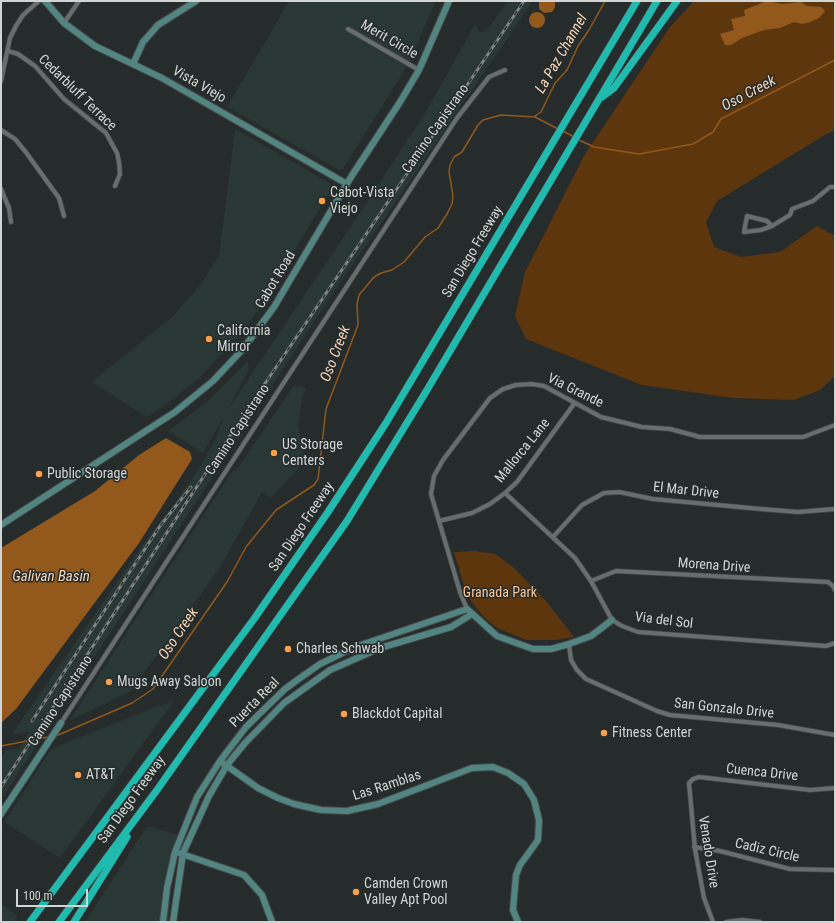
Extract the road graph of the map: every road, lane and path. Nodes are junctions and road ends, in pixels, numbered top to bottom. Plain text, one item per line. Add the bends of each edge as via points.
1 (39, 1) edge
2 (45, 1) edge
3 (79, 1) edge
4 (196, 1) edge
5 (449, 1) edge
6 (656, 1) edge
7 (677, 1) edge
8 (637, 2) edge
9 (64, 23) junction
10 (348, 30) dead end
11 (8, 51) junction
12 (133, 64) junction
13 (419, 70) junction
14 (505, 70) dead end
15 (1, 81) edge
16 (599, 99) junction
17 (1, 130) edge
18 (347, 184) junction
19 (115, 186) dead end
20 (835, 187) edge
21 (1, 189) edge
22 (64, 216) dead end
23 (11, 222) dead end
24 (772, 226) junction
25 (574, 404) junction
26 (835, 425) edge
27 (505, 493) junction
28 (835, 509) edge
29 (439, 522) junction
30 (1, 525) edge
31 (553, 537) junction
32 (591, 581) junction
33 (835, 590) edge
34 (467, 609) junction
35 (472, 614) junction
36 (612, 620) junction
37 (569, 644) junction
38 (835, 644) edge
39 (61, 723) joint
40 (835, 736) edge
41 (220, 761) junction
42 (227, 765) junction
43 (689, 783) joint
44 (835, 788) edge
45 (157, 790) junction
46 (1, 814) edge
47 (694, 847) junction
48 (175, 852) junction
49 (183, 853) junction
50 (835, 870) edge
51 (30, 922) edge
52 (59, 922) edge
53 (74, 922) edge
54 (163, 922) edge
55 (174, 922) edge
56 (272, 922) edge
57 (518, 922) edge
58 (713, 922) edge
59 (726, 922) edge
60 (760, 922) edge

1 - 11 street via 23,15 16,26 10,38
2 - 9 street, Vista Viejo
3 - 9 street
4 - 12 street via 158,25 141,45
5 - 13 street, Cabot Road
6 - 16 highway, San Diego Freeway
7 - 16 highway via 614,88
8 - 51 highway, San Diego Freeway via 386,423 328,512 250,625
9 - 12 street, Vista Viejo via 90,44
10 - 13 street, Merit Circle
11 - 15 street
11 - 19 street, Cedarbluff Terrace via 18,54 35,66 64,99 106,133 119,162 120,174
12 - 18 street, Vista Viejo
13 - 18 street, Cabot Road
14 - 39 street, Camino Capistrano via 488,77 457,118
16 - 45 highway, San Diego Freeway via 347,521
17 - 22 street via 25,151 59,198
18 - 30 street, Cabot Road via 265,321 213,381 170,415
20 - 24 street via 830,187 813,201 792,209 790,214
21 - 23 street via 9,208
24 - 24 street via 761,230 744,232 747,216 767,220
25 - 26 street, Via Grande via 601,417 700,437 803,437
25 - 27 street, Mallorca Lane via 517,482
25 - 29 street, Via Grande via 544,386 532,384 516,385 490,398 443,460 434,476 431,494
27 - 29 street, Mallorca Lane via 490,504 472,512
27 - 31 street
28 - 31 street, El Mar Drive via 798,512 653,499 619,492 604,493 582,505
29 - 34 street, Via Grande
31 - 32 street via 575,558
32 - 33 street, Morena Drive via 616,570 828,582
32 - 36 street
34 - 35 street
34 - 41 street, Puerta Real via 355,647 320,664 285,689 246,727
35 - 37 street via 497,636 533,649 550,649
35 - 42 street, Puerta Real via 451,627 380,648 330,670 284,703
36 - 37 street via 591,636
36 - 38 street, Via del Sol via 638,632 826,646
37 - 40 street, San Gonzalo Drive via 571,660 586,679 657,711 670,715 778,725
39 - 46 street, Camino Capistrano
41 - 42 street, Las Ramblas
41 - 48 street, Puerta Real via 197,797
42 - 49 street, Puerta Real via 209,796
42 - 57 street, Las Ramblas via 258,788 278,798 321,810 347,811 378,804 472,768 493,768 508,773 524,784 534,800 539,820 538,840 516,875 513,910
43 - 44 street, Cuenca Drive via 699,778 810,790
43 - 47 street, Venado Drive
45 - 52 highway, San Diego Freeway
45 - 53 highway
47 - 50 street, Cadiz Circle via 790,869
47 - 58 street, Venado Drive via 704,898
48 - 49 street
48 - 54 street, Puerta Real
49 - 55 street, Puerta Real
49 - 56 street via 244,875 262,894
59 - 60 street

